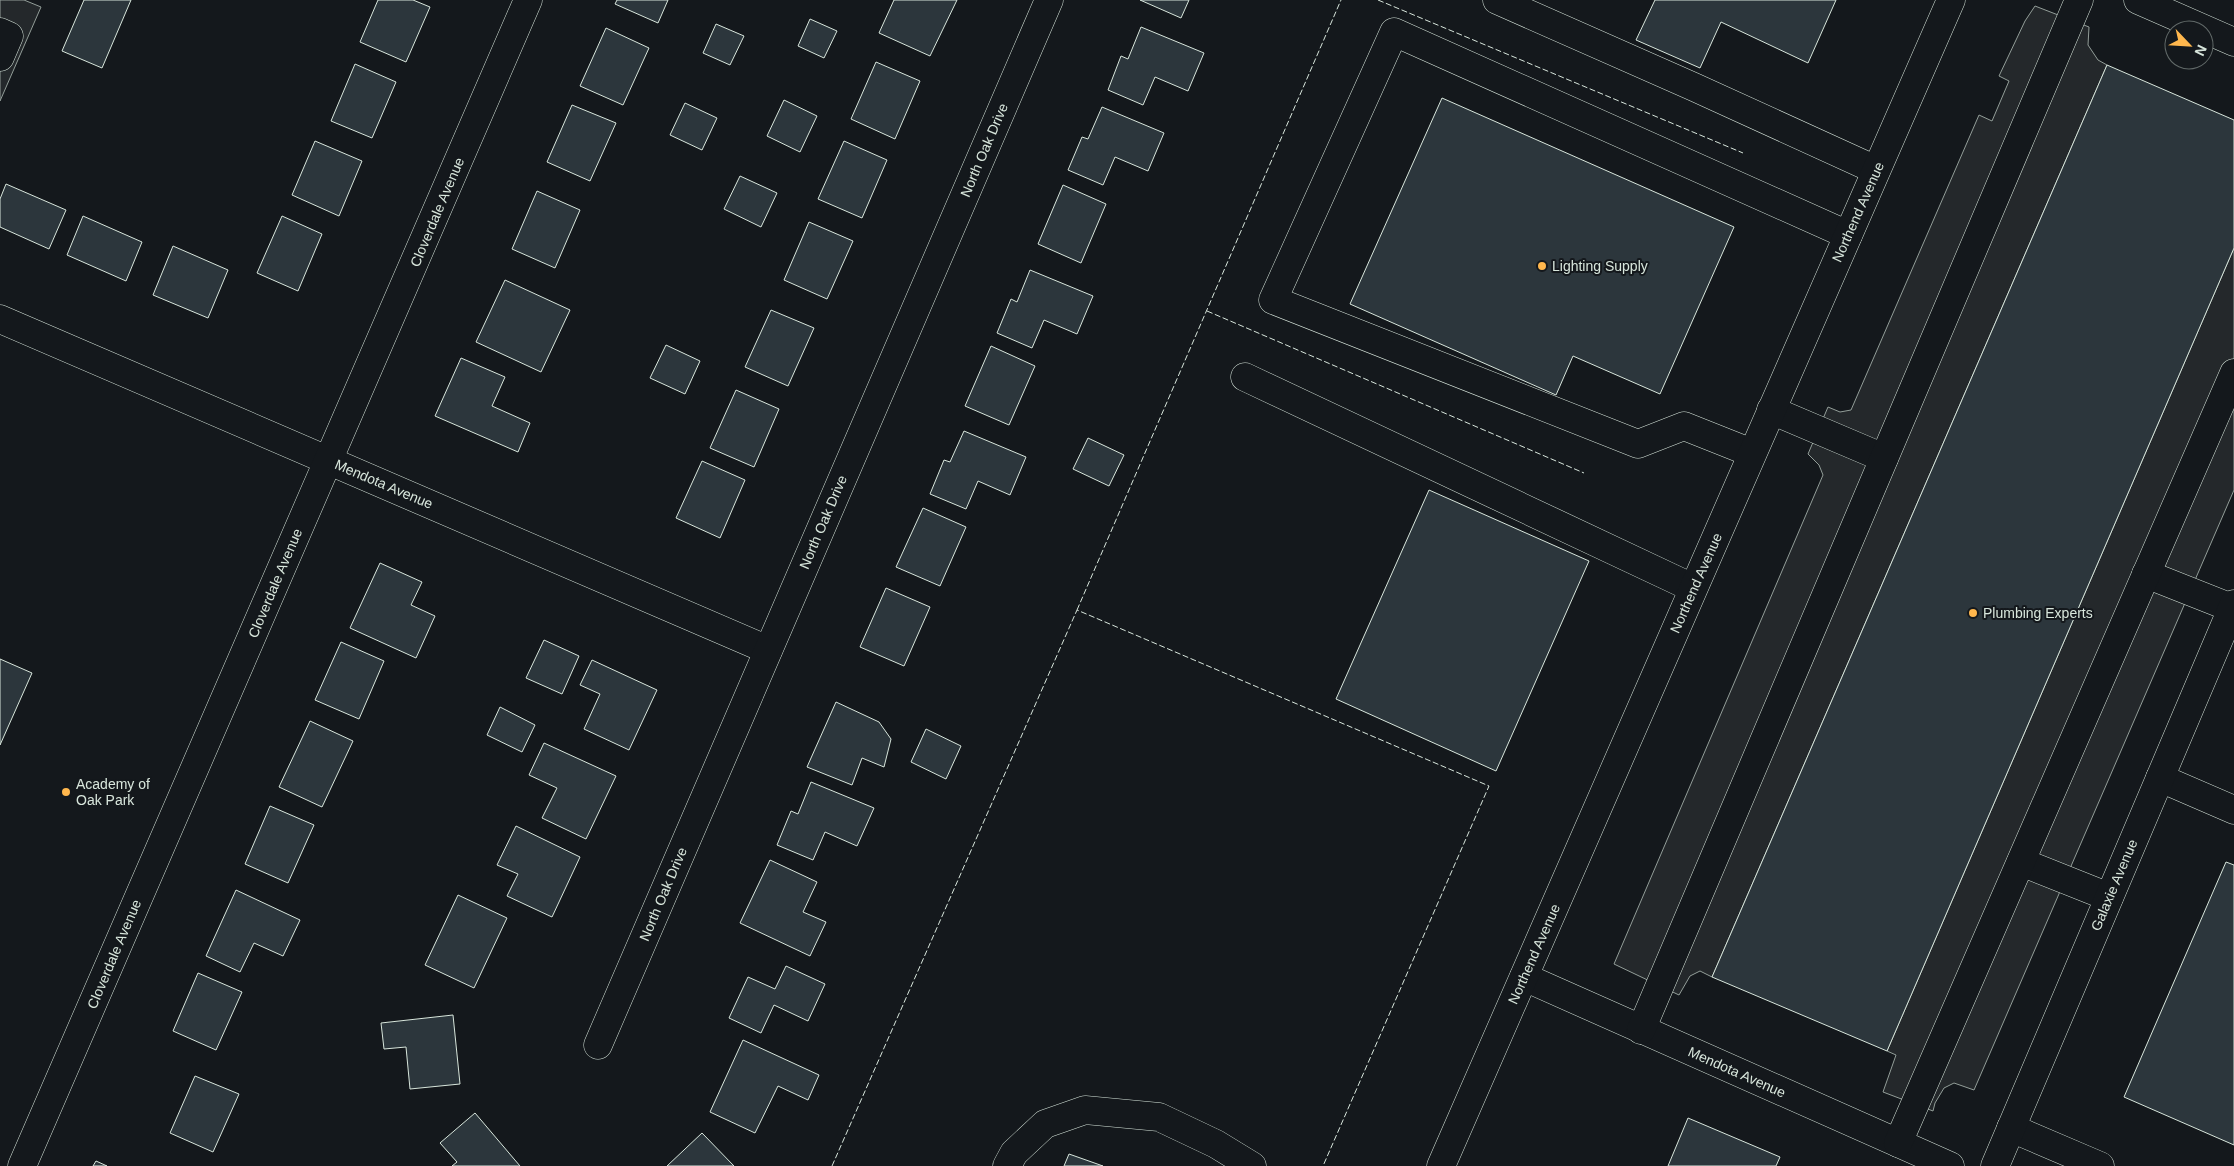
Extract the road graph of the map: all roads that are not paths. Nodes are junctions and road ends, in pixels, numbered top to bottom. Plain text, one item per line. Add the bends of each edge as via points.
1 (528, 0) edge
2 (1049, 0) edge
3 (1497, 0) edge
4 (1951, 0) edge
5 (2079, 0) edge
6 (2138, 0) edge
7 (0, 32) edge
8 (2234, 42) edge
9 (0, 57) edge
10 (1876, 170) junction
11 (1848, 235) junction
12 (0, 318) edge
13 (2234, 373) edge
14 (1245, 377) dead end
15 (1771, 410) junction
16 (1752, 454) junction
17 (1884, 458) junction
18 (329, 460) junction
19 (2146, 574) junction
20 (1693, 588) junction
21 (2233, 606) edge
22 (768, 650) junction
23 (2160, 778) junction
24 (2234, 810) edge
25 (2022, 862) junction
26 (2109, 897) junction
27 (1524, 977) junction
28 (1641, 1030) junction
29 (598, 1044) dead end
30 (2011, 1128) junction
31 (1898, 1143) junction
32 (22, 1166) edge
33 (1007, 1166) edge
34 (1252, 1166) edge
35 (1441, 1166) edge
36 (1950, 1166) edge
37 (1995, 1166) edge
38 (2100, 1166) edge

1 - 18 street, Cloverdale Avenue
2 - 22 street, North Oak Drive
3 - 10 street
4 - 10 street, Northend Avenue
5 - 17 street
6 - 8 street
7 - 9 street via 9,36
10 - 11 street, Northend Avenue
11 - 15 street, Northend Avenue
11 - 16 street via 1394,32 1273,300 1638,444 1684,426
12 - 18 street, Mendota Avenue
13 - 19 street
14 - 20 street
15 - 16 street, Northend Avenue
15 - 17 street
16 - 20 street, Northend Avenue
17 - 28 street
18 - 22 street, Mendota Avenue
18 - 32 street, Cloverdale Avenue
19 - 21 street
19 - 25 street
20 - 27 street, Northend Avenue
21 - 23 street, Galaxie Avenue
22 - 29 street, North Oak Drive
23 - 24 street
23 - 26 street, Galaxie Avenue
25 - 26 street
25 - 31 street
26 - 30 street, Galaxie Avenue
27 - 28 street, Mendota Avenue
27 - 35 street, Northend Avenue
28 - 31 street, Mendota Avenue
30 - 37 street, Galaxie Avenue
30 - 38 street
31 - 36 street, Mendota Avenue
33 - 34 street via 1014,1152 1045,1124 1086,1110 1158,1117 1216,1144

